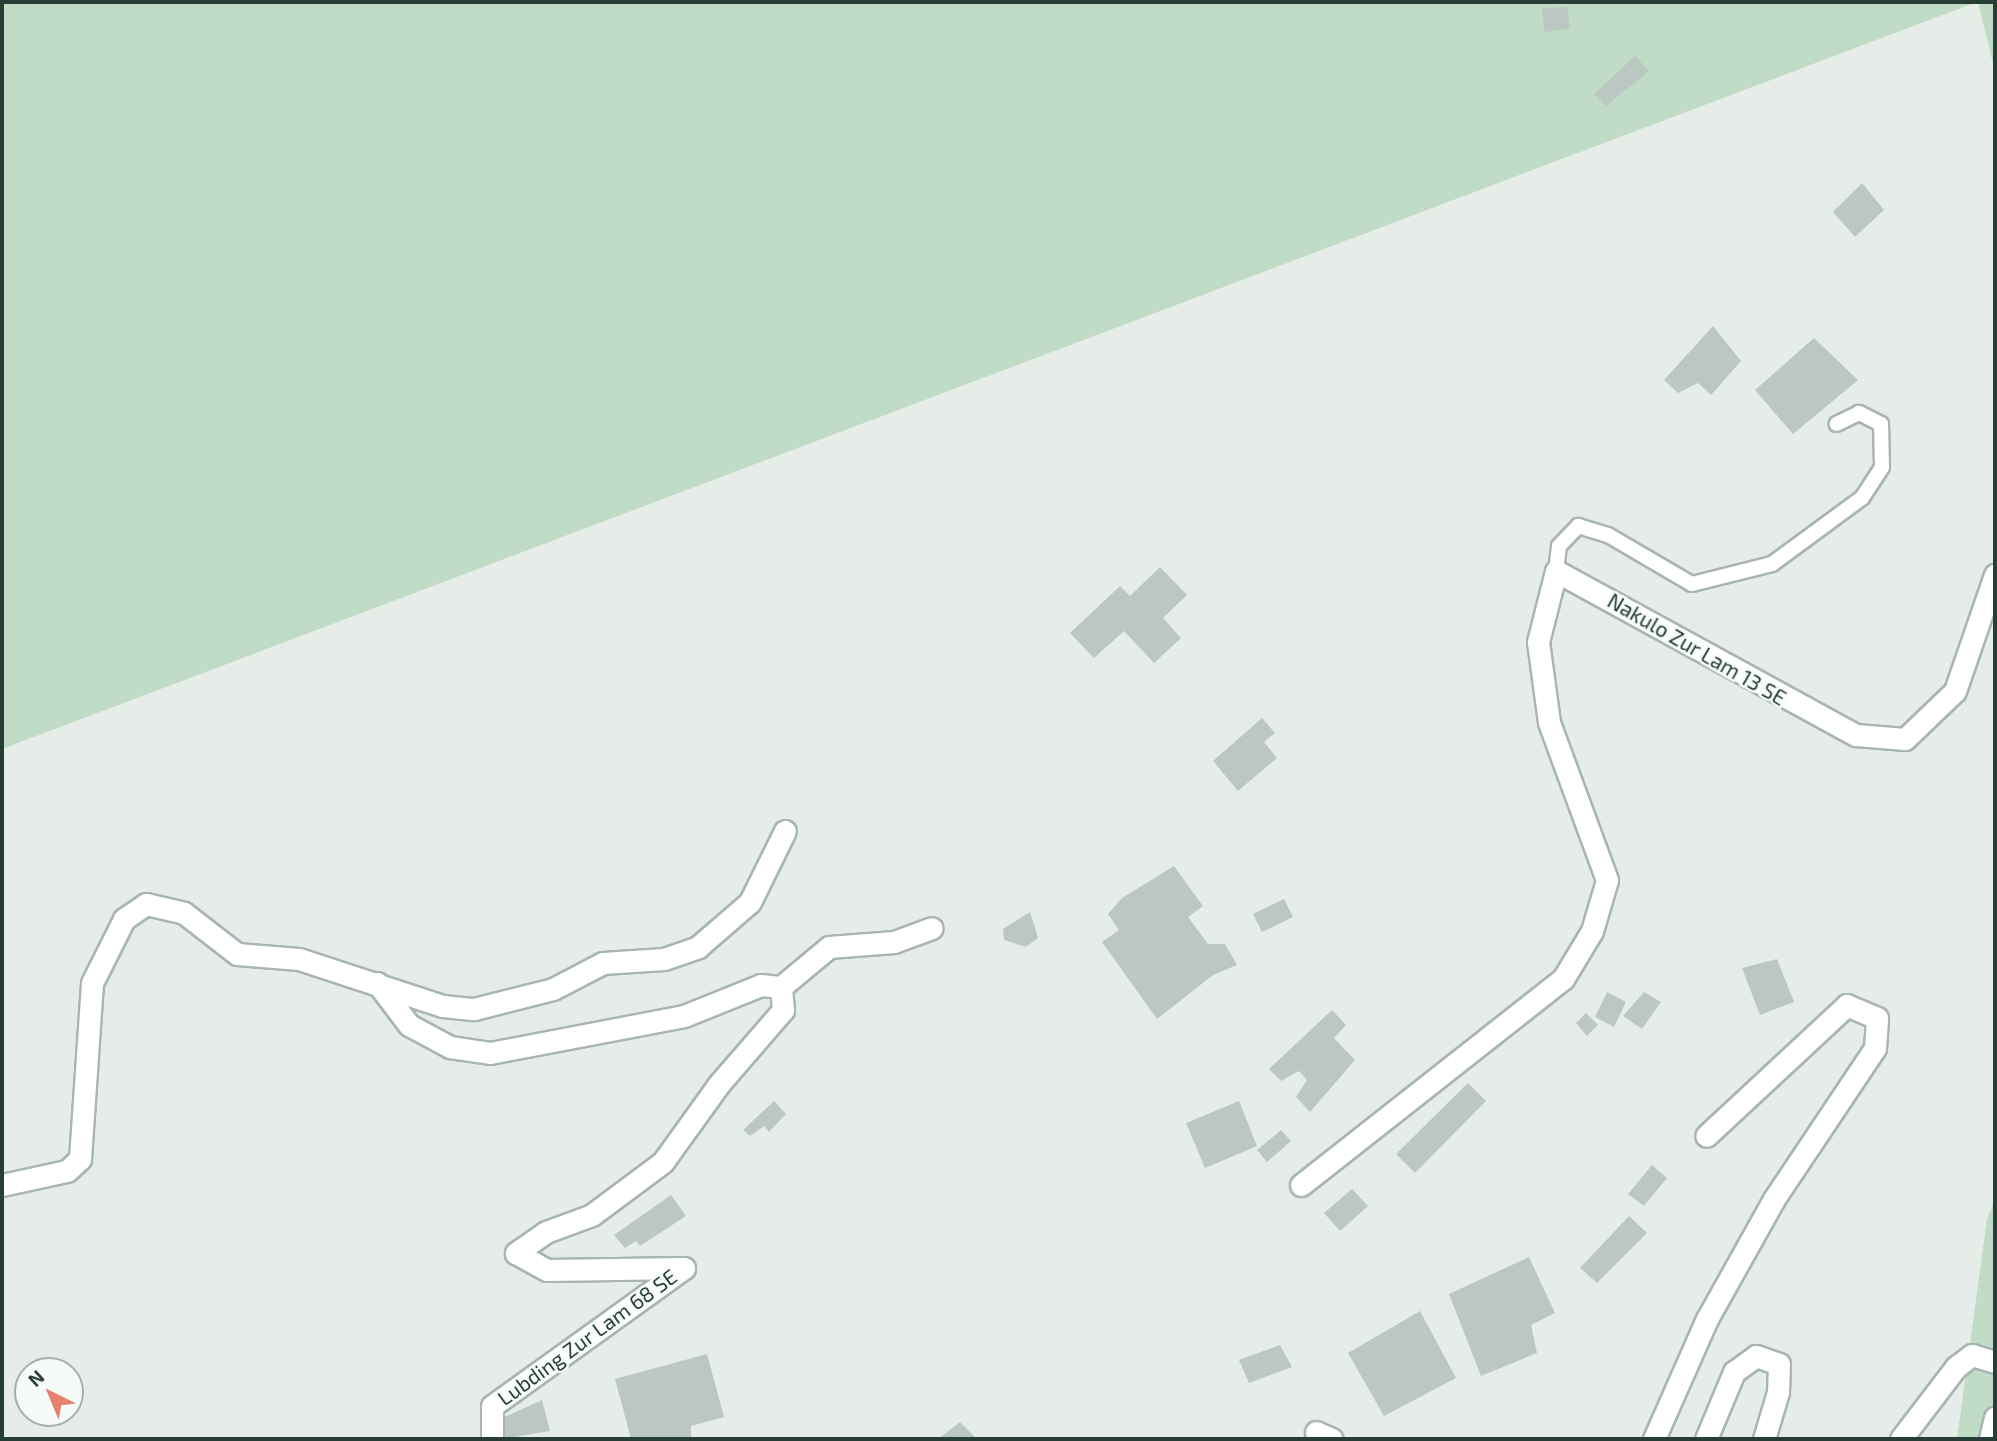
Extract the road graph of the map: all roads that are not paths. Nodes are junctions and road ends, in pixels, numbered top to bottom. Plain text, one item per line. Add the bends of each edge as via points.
1 (1836, 424) dead end
2 (1556, 571) junction
3 (1995, 575) edge
4 (785, 831) dead end
5 (932, 928) dead end
6 (377, 983) junction
7 (781, 987) junction
8 (1706, 1136) dead end
9 (2, 1185) edge
10 (1301, 1185) dead end
11 (1995, 1362) edge
12 (1995, 1418) edge
13 (492, 1439) edge
14 (1654, 1439) edge
15 (1706, 1439) edge
16 (1764, 1439) edge
17 (1900, 1439) edge
18 (1990, 1439) edge

1 - 2 lane via 1859,413 1881,425 1882,467 1862,498 1772,564 1692,584 1608,535 1578,526 1559,546
2 - 3 street, Nakulo Zur Lam 13 SE via 1856,735 1905,739 1955,691
2 - 10 street via 1538,642 1549,722 1607,880 1592,931 1563,979
4 - 6 street via 750,902 698,947 664,959 603,963 553,989 474,1009
5 - 7 street via 894,942 830,947
6 - 7 street via 409,1025 450,1047 490,1052 684,1016 761,985
6 - 9 street via 299,959 237,954 184,913 146,904 124,919 92,983 80,1159 67,1171
7 - 13 street, Lubding Zur Lam 68 SE via 783,1010 719,1084 663,1161 593,1215 546,1232 516,1253 547,1270 684,1268 492,1406
8 - 14 street via 1847,1005 1877,1018 1874,1048 1774,1199 1707,1319
11 - 17 street via 1972,1355 1956,1367
12 - 18 street
15 - 16 street via 1734,1372 1756,1356 1779,1364 1778,1392

